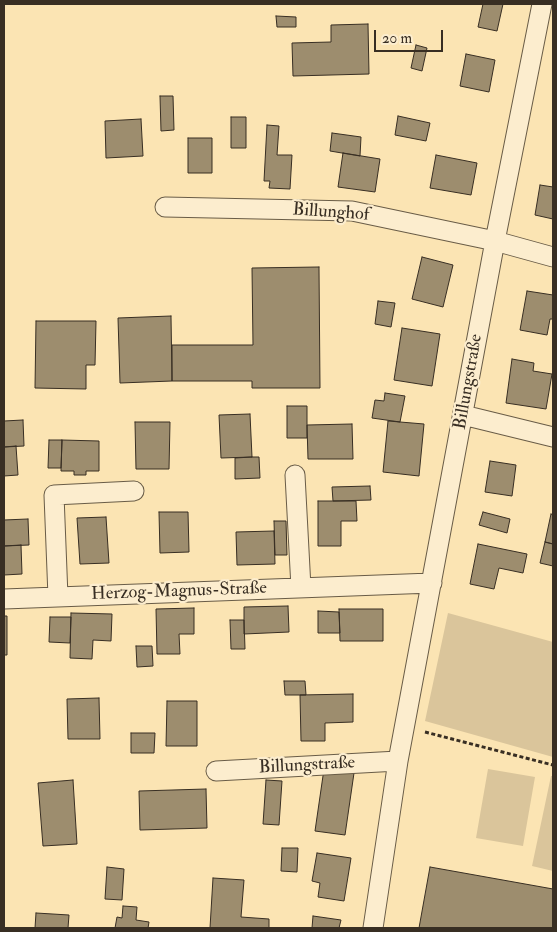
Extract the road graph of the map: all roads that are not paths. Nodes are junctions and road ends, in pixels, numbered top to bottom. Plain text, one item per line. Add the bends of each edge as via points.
1 (542, 4) edge
2 (165, 208) dead end
3 (496, 242) junction
4 (553, 257) edge
5 (463, 415) junction
6 (553, 437) edge
7 (295, 475) dead end
8 (134, 491) dead end
9 (432, 583) junction
10 (300, 588) junction
11 (58, 597) junction
12 (4, 599) edge
13 (398, 761) junction
14 (216, 772) dead end
15 (373, 928) edge

1 - 3 street, Billungstraße
2 - 3 street, Billunghof via 352,211
3 - 4 street, Billunghof
3 - 5 street, Billungstraße
5 - 6 street
5 - 9 street, Billungstraße
7 - 10 street
8 - 11 street via 54,495
9 - 10 street, Herzog-Magnus-Straße
9 - 13 street, Billungstraße
10 - 11 street, Herzog-Magnus-Straße
11 - 12 street, Herzog-Magnus-Straße
13 - 14 street, Billungstraße
13 - 15 street, Billungstraße

